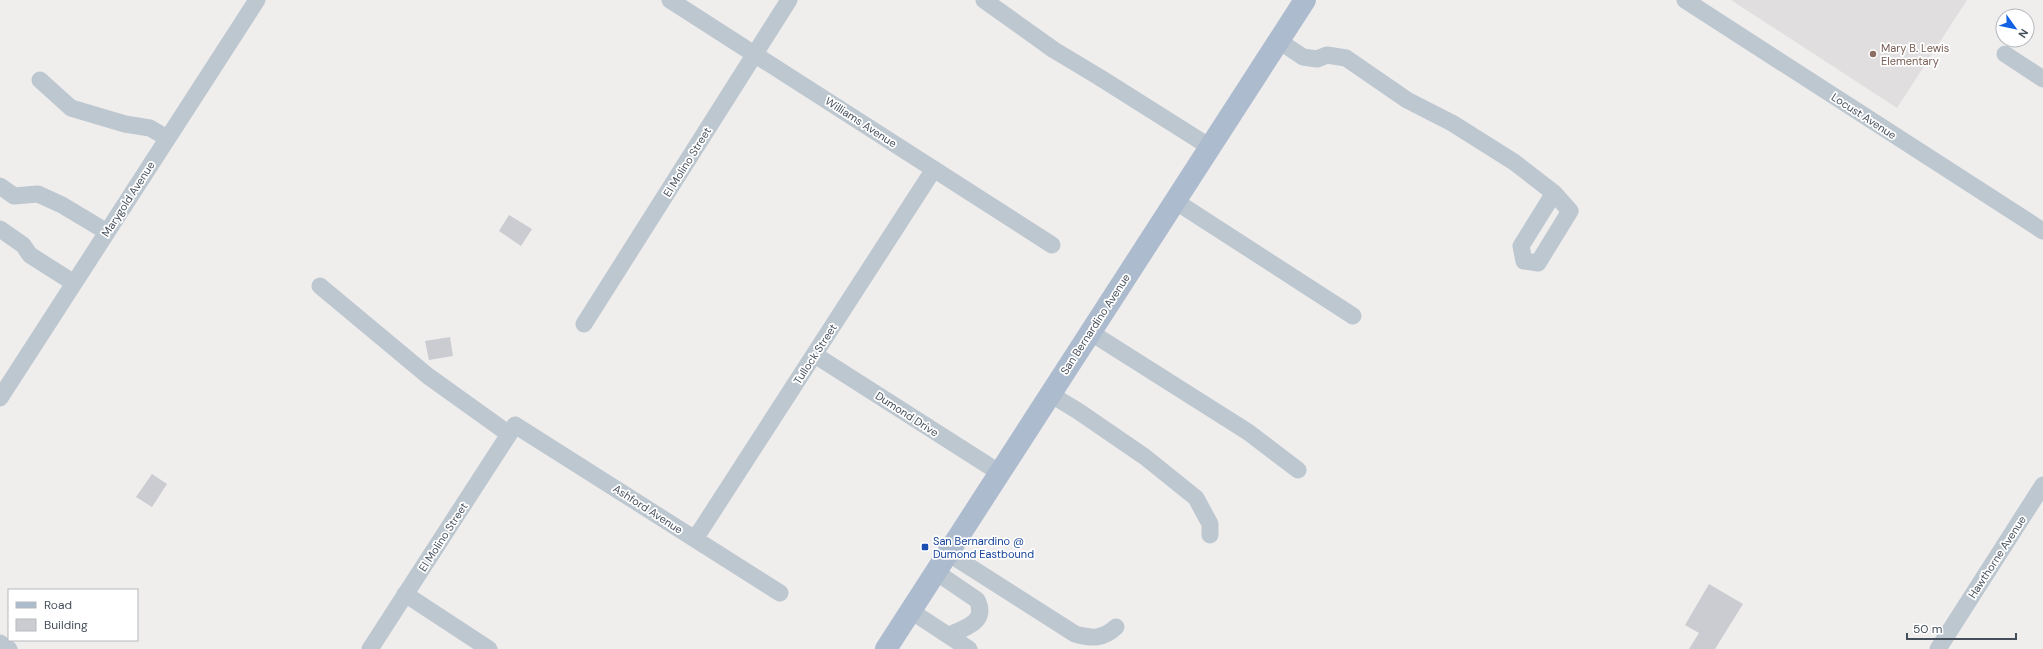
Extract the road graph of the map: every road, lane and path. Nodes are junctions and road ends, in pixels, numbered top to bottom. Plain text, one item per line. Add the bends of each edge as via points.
1 (256, 0) edge
2 (670, 0) edge
3 (789, 0) edge
4 (984, 0) edge
5 (1305, 0) edge
6 (1685, 0) edge
7 (1279, 41) junction
8 (755, 54) junction
9 (2005, 54) dead end
10 (2043, 79) edge
11 (40, 80) dead end
12 (167, 138) junction
13 (1210, 147) junction
14 (934, 169) junction
15 (0, 186) edge
16 (1554, 193) dead end
17 (1175, 201) junction
18 (0, 229) edge
19 (107, 232) junction
20 (2043, 232) edge
21 (1052, 245) dead end
22 (74, 283) junction
23 (320, 286) dead end
24 (1353, 316) dead end
25 (584, 324) dead end
26 (1090, 332) junction
27 (815, 355) junction
28 (1050, 394) junction
29 (0, 398) edge
30 (512, 429) junction
31 (1298, 470) dead end
32 (1000, 473) junction
33 (2043, 485) edge
34 (1210, 535) dead end
35 (695, 539) junction
36 (948, 553) junction
37 (936, 572) junction
38 (780, 593) dead end
39 (405, 594) junction
40 (911, 611) junction
41 (1116, 627) dead end
42 (949, 635) junction
43 (0, 644) edge
44 (9, 649) edge
45 (370, 649) edge
46 (489, 649) edge
47 (886, 649) edge
48 (969, 649) edge
49 (1938, 649) edge

1 - 12 street, Marygold Avenue
2 - 8 street, Williams Avenue
3 - 8 street, El Molino Street
4 - 13 street via 1054,50
5 - 7 main road, San Bernardino Avenue
6 - 20 street, Locust Avenue
7 - 13 main road, San Bernardino Avenue
7 - 16 street via 1303,57 1317,59 1327,55 1346,58 1407,100 1452,123 1514,162
8 - 14 street, Williams Avenue
8 - 25 street, El Molino Street
9 - 10 street
11 - 12 street via 71,108 125,124 150,128
12 - 19 street, Marygold Avenue
13 - 17 main road, San Bernardino Avenue
14 - 21 street, Williams Avenue
14 - 27 street, Tullock Street
15 - 19 street via 14,196 38,194
17 - 24 street
17 - 26 main road, San Bernardino Avenue
18 - 22 street via 23,245 30,254
19 - 22 street, Marygold Avenue
22 - 29 street, Marygold Avenue
23 - 30 street, Ashford Avenue via 428,376
26 - 28 main road, San Bernardino Avenue
26 - 31 street via 1248,432
27 - 32 street, Dumond Drive
27 - 35 street, Tullock Street
28 - 32 main road, San Bernardino Avenue
28 - 34 street via 1144,457 1196,498 1210,524
30 - 35 street, Ashford Avenue
30 - 39 street, El Molino Street
32 - 36 main road, San Bernardino Avenue
33 - 49 street, Hawthorne Avenue
35 - 38 street, Ashford Avenue
36 - 37 main road, San Bernardino Avenue
36 - 41 street via 1075,634 1096,638 1108,635
37 - 40 main road, San Bernardino Avenue
37 - 42 street via 977,600 980,606 979,616 968,628
39 - 45 street, El Molino Street
39 - 46 street
40 - 42 street
40 - 47 main road, San Bernardino Avenue
42 - 48 street
43 - 44 street

